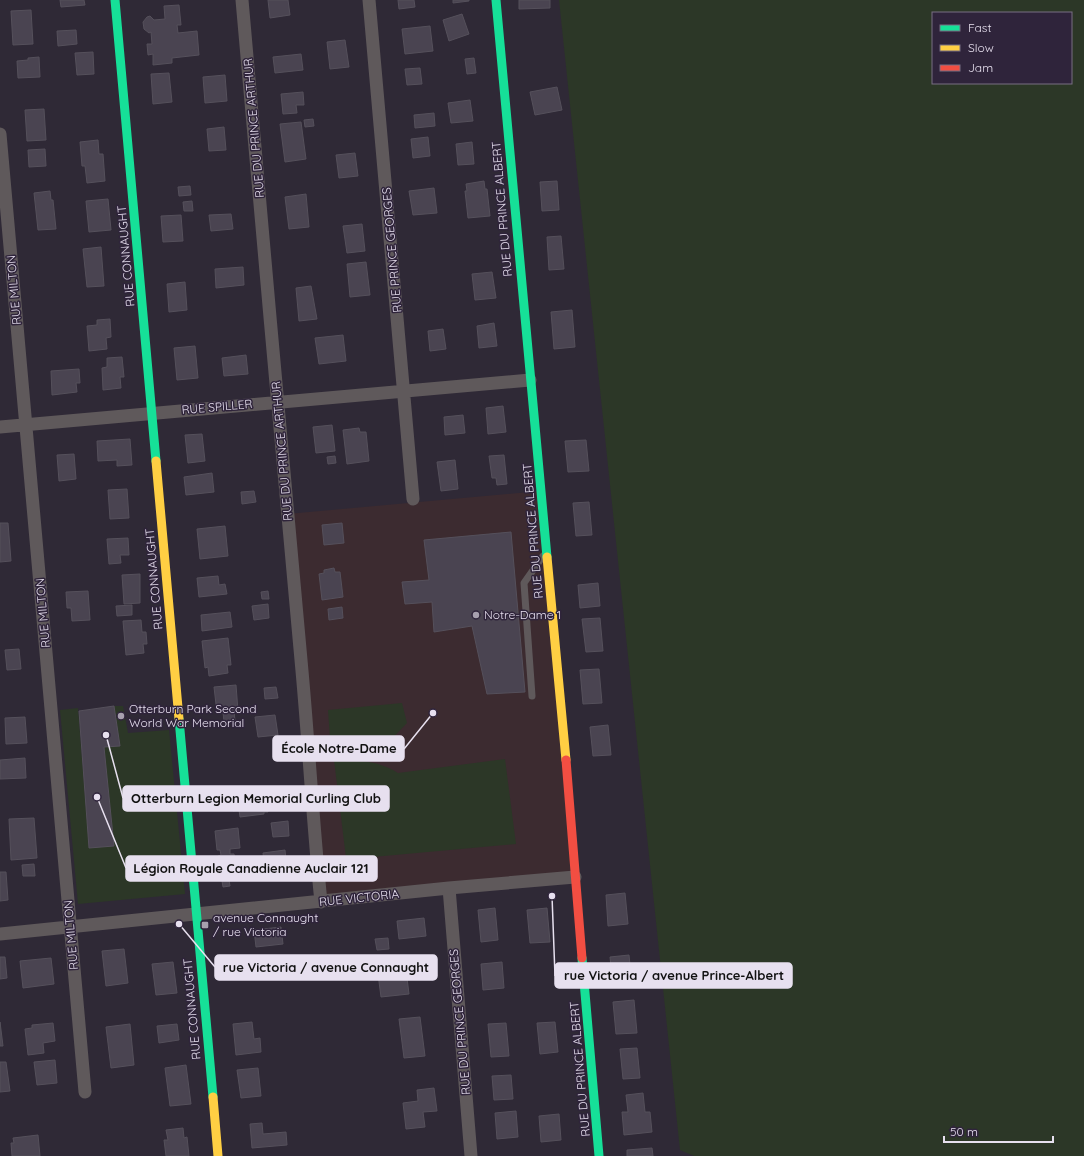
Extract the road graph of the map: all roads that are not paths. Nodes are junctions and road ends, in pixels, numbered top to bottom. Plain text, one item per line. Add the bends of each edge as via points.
1 (115, 0) edge
2 (242, 0) edge
3 (369, 0) edge
4 (496, 0) edge
5 (0, 134) edge
6 (530, 380) junction
7 (404, 392) junction
8 (278, 402) junction
9 (152, 413) junction
10 (26, 425) junction
11 (0, 427) edge
12 (413, 499) dead end
13 (546, 551) junction
14 (532, 696) dead end
15 (575, 877) junction
16 (449, 888) junction
17 (321, 902) junction
18 (196, 914) junction
19 (70, 927) junction
20 (0, 934) edge
21 (84, 1092) dead end
22 (218, 1156) edge
23 (471, 1156) edge
24 (599, 1156) edge

1 - 9 street, RUE CONNAUGHT
2 - 8 street, RUE DU PRINCE ARTHUR
3 - 7 street, RUE PRINCE GEORGES
4 - 6 street, RUE DU PRINCE ALBERT
5 - 10 street, RUE MILTON
6 - 7 street, RUE SPILLER
6 - 13 street, RUE DU PRINCE ALBERT
7 - 8 street, RUE SPILLER
7 - 12 street, RUE PRINCE GEORGES
8 - 9 street, RUE SPILLER
8 - 17 street, RUE DU PRINCE ARTHUR
9 - 10 street, RUE SPILLER
9 - 18 street, RUE CONNAUGHT
10 - 11 street, RUE SPILLER
10 - 19 street, RUE MILTON
13 - 14 lane via 524,583
13 - 15 street, RUE DU PRINCE ALBERT
15 - 16 street, RUE VICTORIA
15 - 24 street, RUE DU PRINCE ALBERT
16 - 17 street, RUE VICTORIA
16 - 23 street, RUE DU PRINCE GEORGES
17 - 18 street, RUE VICTORIA
18 - 19 street, RUE VICTORIA
18 - 22 street, RUE CONNAUGHT
19 - 20 street, RUE VICTORIA
19 - 21 street, RUE MILTON

